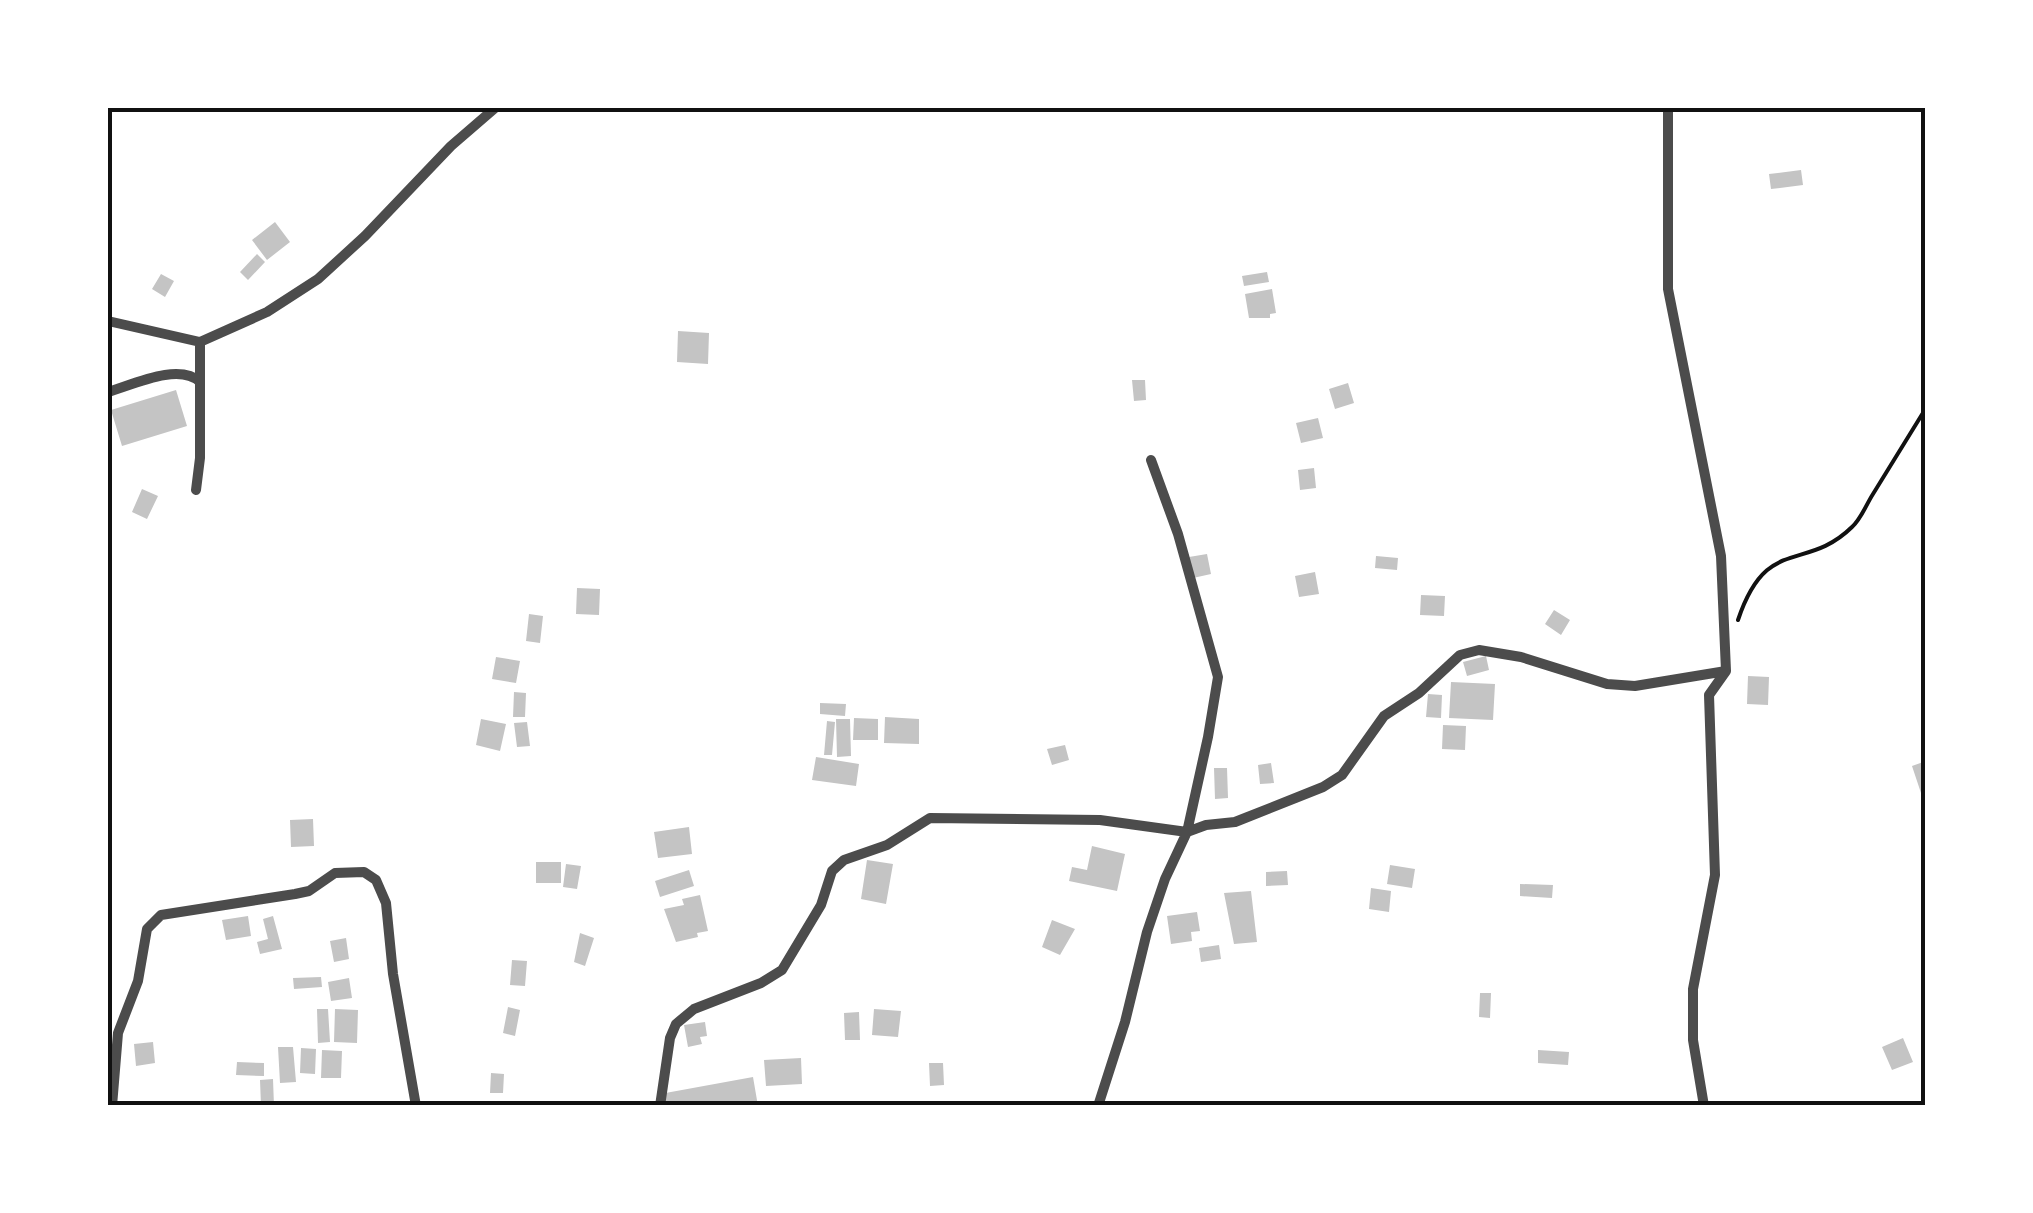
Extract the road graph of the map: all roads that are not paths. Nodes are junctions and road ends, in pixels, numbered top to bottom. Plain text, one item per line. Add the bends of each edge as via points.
1 (495, 108) edge
2 (1668, 108) edge
3 (108, 320) edge
4 (200, 342) junction
5 (200, 382) junction
6 (108, 392) edge
7 (1151, 460) dead end
8 (196, 490) dead end
9 (1726, 671) junction
10 (1187, 832) junction
11 (112, 1106) edge
12 (416, 1106) edge
13 (660, 1106) edge
14 (1098, 1106) edge
15 (1704, 1106) edge

1 - 4 street via 318,280 268,312
2 - 9 street via 1668,289 1720,556
3 - 4 street
4 - 5 street
5 - 6 street via 180,373
5 - 8 street
7 - 10 street via 1218,677
9 - 10 street via 1635,686 1492,652 1460,655 1384,716 1342,775 1235,822
9 - 15 street via 1709,695 1715,875 1694,989
10 - 13 street via 1100,820 944,816 844,860 832,871 788,964 676,1024
10 - 14 street via 1147,932
11 - 12 street via 118,1033 148,930 160,914 295,894 335,873 364,872 376,880 386,903

